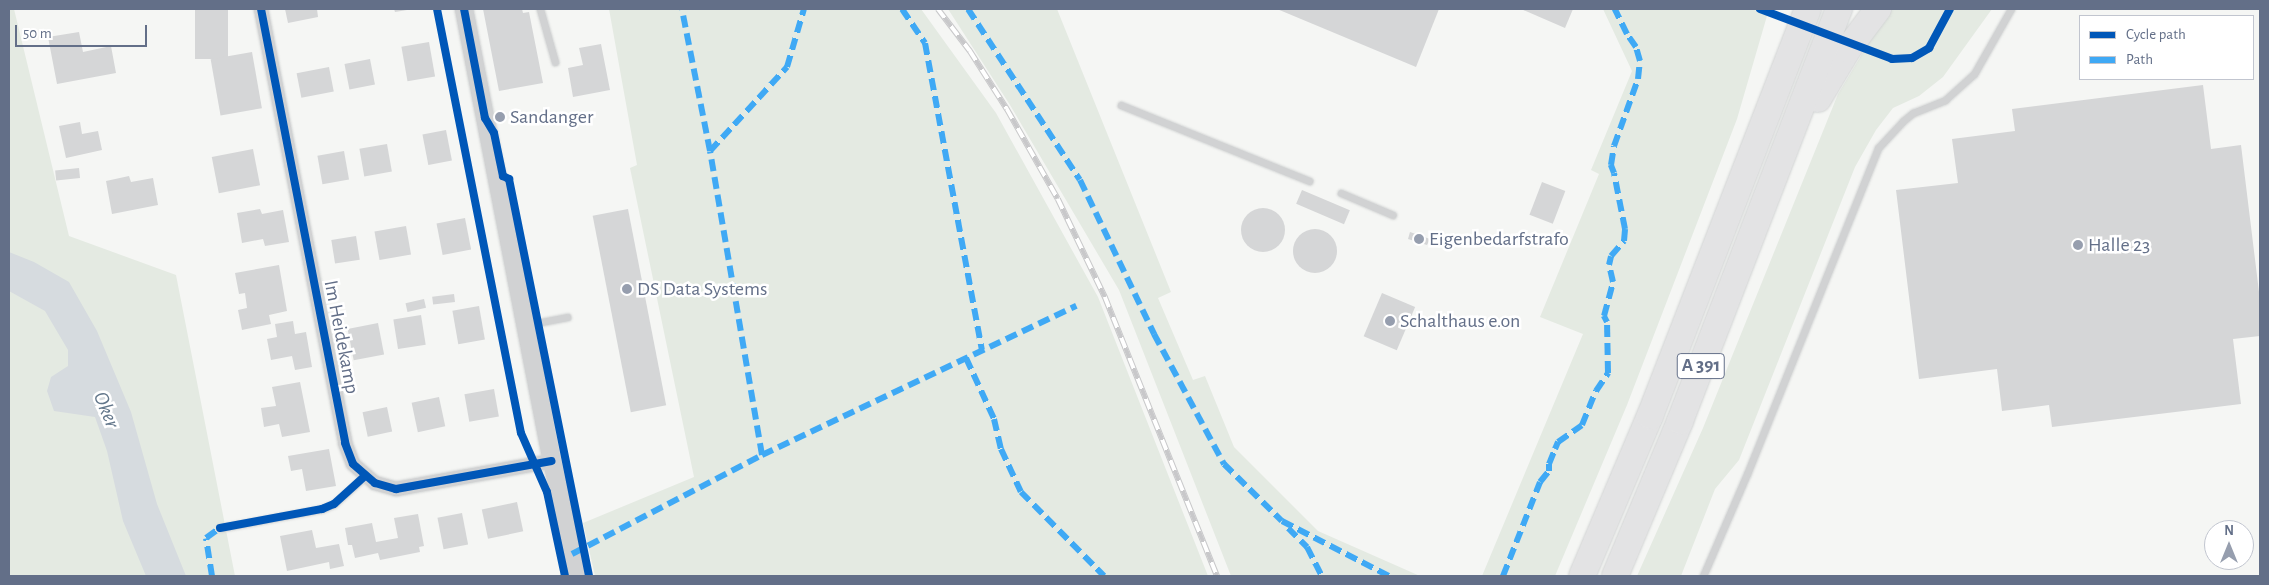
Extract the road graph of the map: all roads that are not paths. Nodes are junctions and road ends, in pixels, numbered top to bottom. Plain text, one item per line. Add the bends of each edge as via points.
1 (261, 9) edge
2 (464, 9) edge
3 (540, 9) edge
4 (1788, 9) edge
5 (1808, 9) edge
6 (1839, 9) edge
7 (1878, 9) edge
8 (2011, 9) edge
9 (555, 62) dead end
10 (1120, 105) dead end
11 (1756, 146) junction
12 (1784, 155) junction
13 (1309, 181) dead end
14 (1340, 193) dead end
15 (1393, 216) dead end
16 (567, 317) dead end
17 (525, 325) junction
18 (552, 461) junction
19 (366, 476) junction
20 (220, 528) dead end
21 (578, 576) edge
22 (1582, 576) edge
23 (1615, 576) edge
24 (1703, 576) edge

1 - 19 street, Im Heidekamp via 345,443 353,464
2 - 17 street
3 - 9 lane
4 - 11 highway
5 - 11 highway, A 391
6 - 12 highway, A 391
7 - 12 highway via 1848,50
8 - 24 lane via 1974,74 1945,100 1913,113 1884,138 1878,148
10 - 13 lane
11 - 22 highway, A 391 via 1650,416
12 - 23 highway, A 391 via 1680,421
14 - 15 lane
16 - 17 lane
17 - 18 street
18 - 19 street, Im Heidekamp via 410,488 385,487
18 - 21 street
19 - 20 lane via 334,504 322,509

